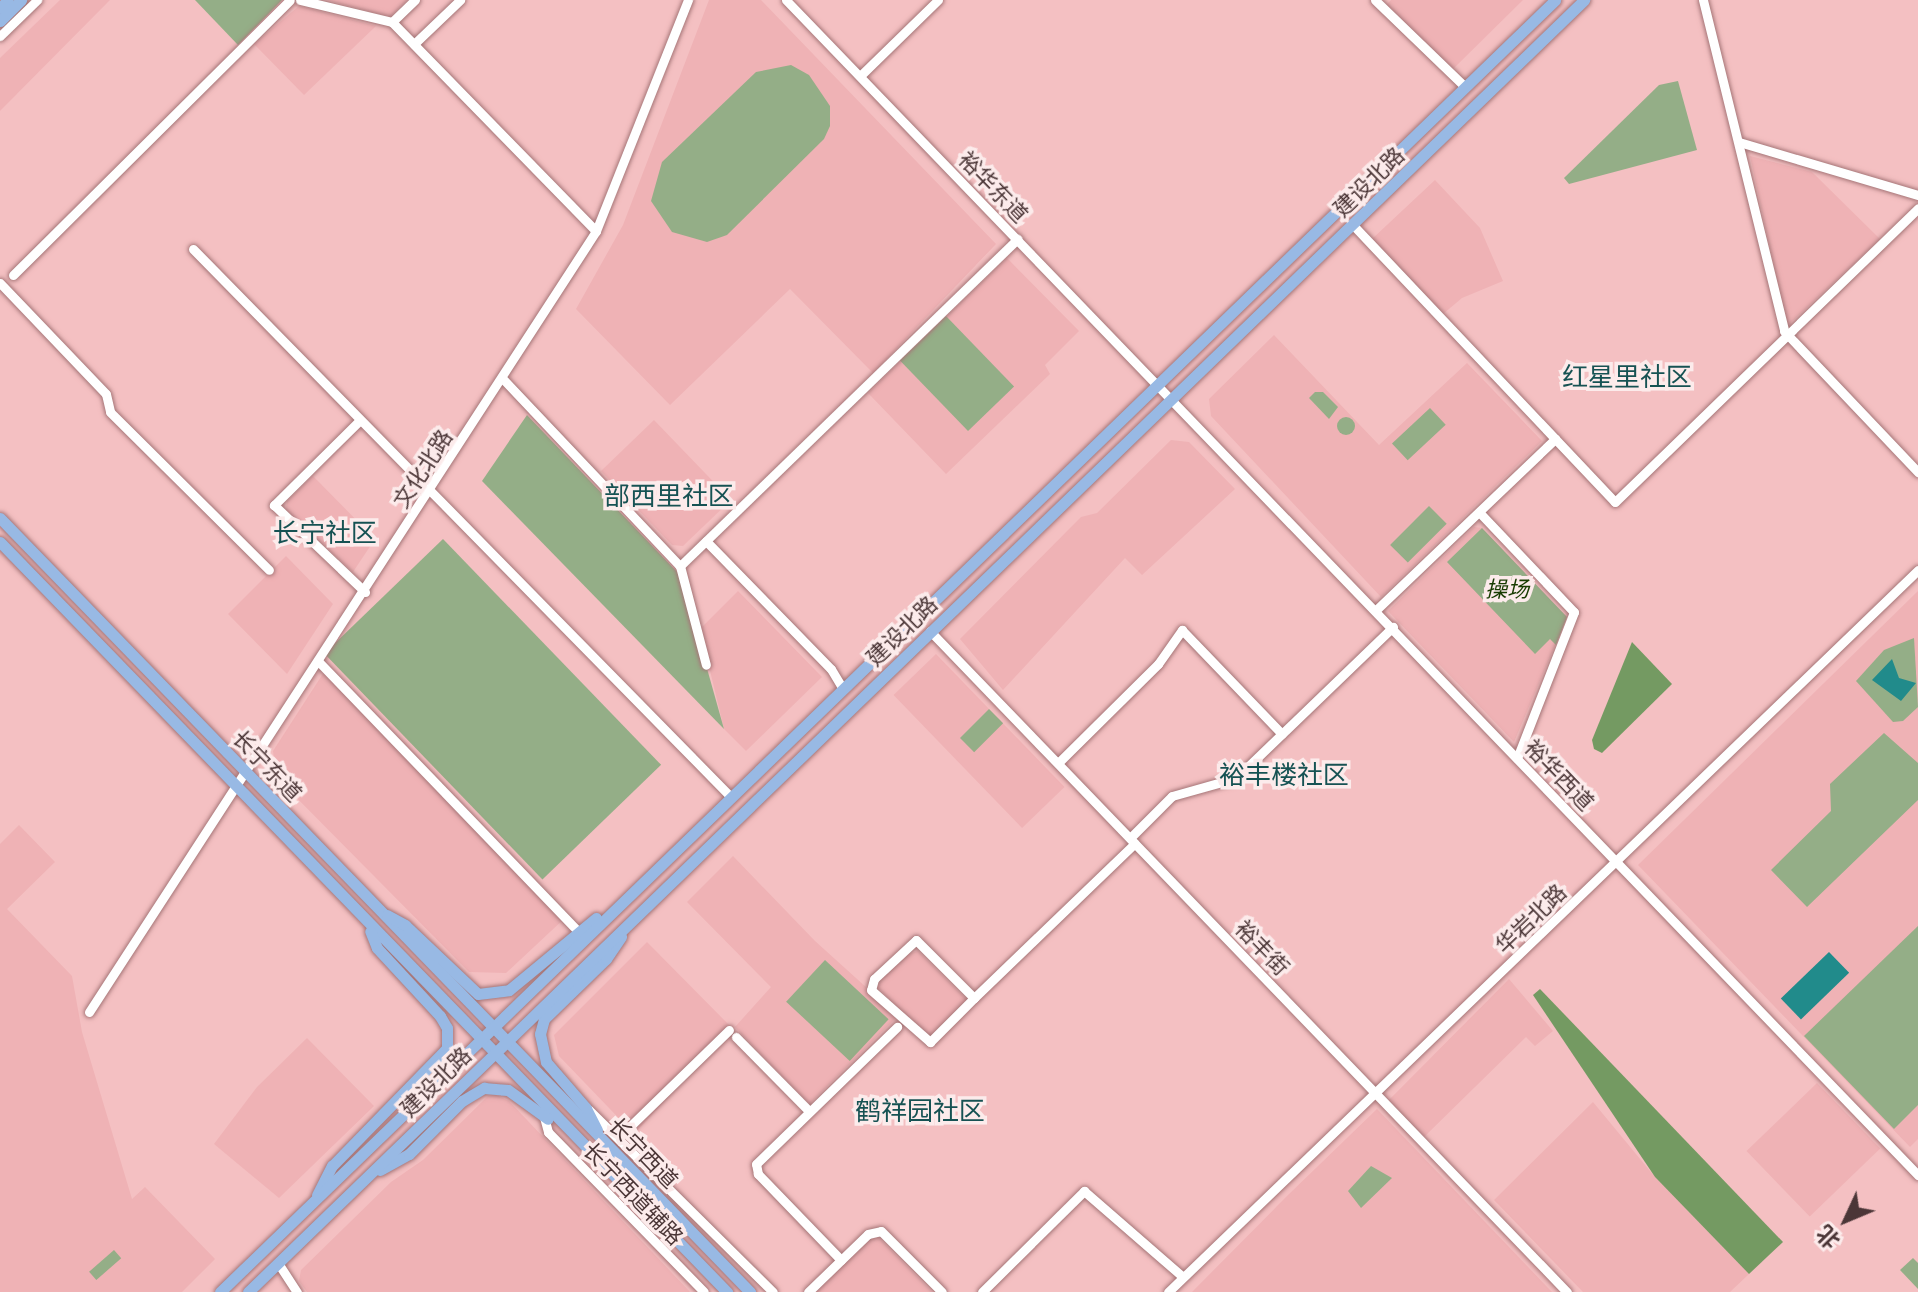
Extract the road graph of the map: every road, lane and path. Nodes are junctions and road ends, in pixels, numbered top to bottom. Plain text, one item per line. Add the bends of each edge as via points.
1 (8, 0) edge
2 (21, 0) edge
3 (37, 0) edge
4 (290, 0) edge
5 (300, 0) edge
6 (415, 0) edge
7 (460, 0) edge
8 (688, 0) edge
9 (786, 0) edge
10 (938, 0) edge
11 (1375, 0) edge
12 (1555, 0) edge
13 (1584, 0) edge
14 (1703, 0) edge
15 (0, 8) edge
16 (0, 21) edge
17 (392, 22) junction
18 (0, 36) edge
19 (414, 44) junction
20 (860, 76) junction
21 (1465, 87) junction
22 (1739, 142) junction
23 (1918, 195) edge
24 (1918, 208) edge
25 (1353, 225) junction
26 (596, 231) junction
27 (1018, 239) junction
28 (193, 249) dead end
29 (13, 275) dead end
30 (0, 283) edge
31 (1786, 336) junction
32 (503, 379) junction
33 (1159, 385) junction
34 (1173, 400) junction
35 (359, 421) junction
36 (1555, 439) junction
37 (1918, 472) edge
38 (430, 492) junction
39 (1479, 512) junction
40 (0, 518) edge
41 (706, 541) junction
42 (0, 542) edge
43 (680, 566) junction
44 (269, 570) dead end
45 (1918, 570) edge
46 (365, 592) junction
47 (1376, 610) junction
48 (1393, 627) junction
49 (930, 631) junction
50 (319, 662) junction
51 (706, 665) dead end
52 (843, 689) junction
53 (1282, 734) junction
54 (1517, 758) junction
55 (1058, 763) junction
56 (247, 775) junction
57 (237, 789) junction
58 (730, 796) junction
59 (1132, 840) junction
60 (1617, 861) junction
61 (620, 902) junction
62 (378, 911) junction
63 (634, 916) junction
64 (367, 923) junction
65 (577, 930) junction
66 (974, 998) junction
67 (89, 1012) dead end
68 (491, 1026) junction
69 (897, 1027) dead end
70 (478, 1038) junction
71 (507, 1042) junction
72 (494, 1054) junction
73 (1377, 1093) junction
74 (586, 1108) junction
75 (809, 1111) junction
76 (544, 1117) junction
77 (563, 1126) junction
78 (620, 1136) junction
79 (601, 1139) junction
80 (1918, 1175) edge
81 (366, 1178) junction
82 (313, 1204) junction
83 (841, 1260) junction
84 (278, 1263) junction
85 (1183, 1277) junction
86 (220, 1292) edge
87 (248, 1292) edge
88 (297, 1292) edge
89 (704, 1292) edge
90 (727, 1292) edge
91 (750, 1292) edge
92 (773, 1292) edge
93 (808, 1292) edge
94 (942, 1292) edge
95 (982, 1292) edge
96 (1168, 1292) edge
97 (1567, 1292) edge

1 - 15 main road
2 - 16 main road
3 - 18 street
4 - 29 street
5 - 17 street
6 - 17 street
7 - 19 street
8 - 26 street, 文化北路
9 - 20 street, 裕华东道
10 - 20 street
11 - 21 street
12 - 21 main road, 建设北路
13 - 25 main road, 建设北路
14 - 22 street
17 - 19 street
19 - 26 street
20 - 27 street, 裕华东道
21 - 33 main road, 建设北路
22 - 23 street
22 - 31 street
24 - 31 street
25 - 34 main road, 建设北路
25 - 36 street
26 - 32 street, 文化北路
27 - 33 street, 裕华东道
27 - 41 street
28 - 35 street
30 - 44 street via 106,394 110,412
31 - 36 street via 1615,502
31 - 37 street
32 - 38 street, 文化北路
32 - 43 street
33 - 34 street, 裕华东道
33 - 52 main road, 建设北路
34 - 47 street, 裕华西道
34 - 49 main road, 建设北路
35 - 38 street
35 - 46 street via 274,505
36 - 39 street
38 - 46 street, 文化北路
38 - 58 street
39 - 47 street
39 - 54 street via 1574,612
40 - 56 main road, 长宁东道
41 - 43 street
41 - 52 street via 814,650
42 - 57 main road, 长宁东道
43 - 51 street
45 - 60 street, 华岩北路
46 - 50 street, 文化北路
47 - 48 street, 裕华西道
48 - 53 street
48 - 54 street, 裕华西道
49 - 55 street, 裕丰街
49 - 63 main road, 建设北路
50 - 56 street, 文化北路
50 - 65 street
52 - 58 main road, 建设北路
53 - 55 street via 1182,630 1158,664
53 - 59 street via 1236,778 1172,796
54 - 60 street, 裕华西道
55 - 59 street, 裕丰街
56 - 57 street, 文化北路
56 - 62 main road, 长宁东道
57 - 64 main road, 长宁东道
57 - 67 street, 文化北路
58 - 61 main road, 建设北路
59 - 66 street
59 - 73 street, 裕丰街
60 - 73 street, 华岩北路
60 - 80 street, 裕华西道
61 - 65 main road
61 - 68 main road, 建设北路
62 - 65 main road via 405,925 478,994 509,990
62 - 68 main road, 长宁东道
63 - 71 main road, 建设北路
63 - 74 main road via 606,959 544,1019 540,1034 546,1062
64 - 70 main road, 长宁东道
64 - 82 main road via 377,948 440,1016 447,1028 447,1048 332,1166
66 - 66 street via 916,940 874,979 871,990 930,1042
68 - 70 main road, 建设北路
68 - 71 main road, 长宁东道
69 - 75 street
70 - 72 main road, 长宁东道
70 - 82 main road, 建设北路
71 - 72 main road, 建设北路
71 - 79 main road, 长宁西道
72 - 77 main road, 长宁西道
72 - 81 main road, 建设北路
73 - 85 street, 华岩北路
73 - 97 street, 裕丰街
74 - 78 street, 长宁西道辅路
74 - 79 main road
75 - 78 street via 733,1034
75 - 83 street via 756,1164 758,1174
76 - 77 main road
76 - 81 main road via 508,1090 484,1088 462,1101 409,1154
76 - 89 street, 长宁西道辅路 via 548,1132
77 - 90 main road, 长宁西道
78 - 92 street, 长宁西道辅路
79 - 91 main road, 长宁西道
81 - 84 main road, 建设北路
82 - 86 main road, 建设北路
83 - 93 street
83 - 94 street via 868,1234 881,1231
84 - 87 main road, 建设北路
84 - 88 street
85 - 95 street via 1084,1191
85 - 96 street, 华岩北路

